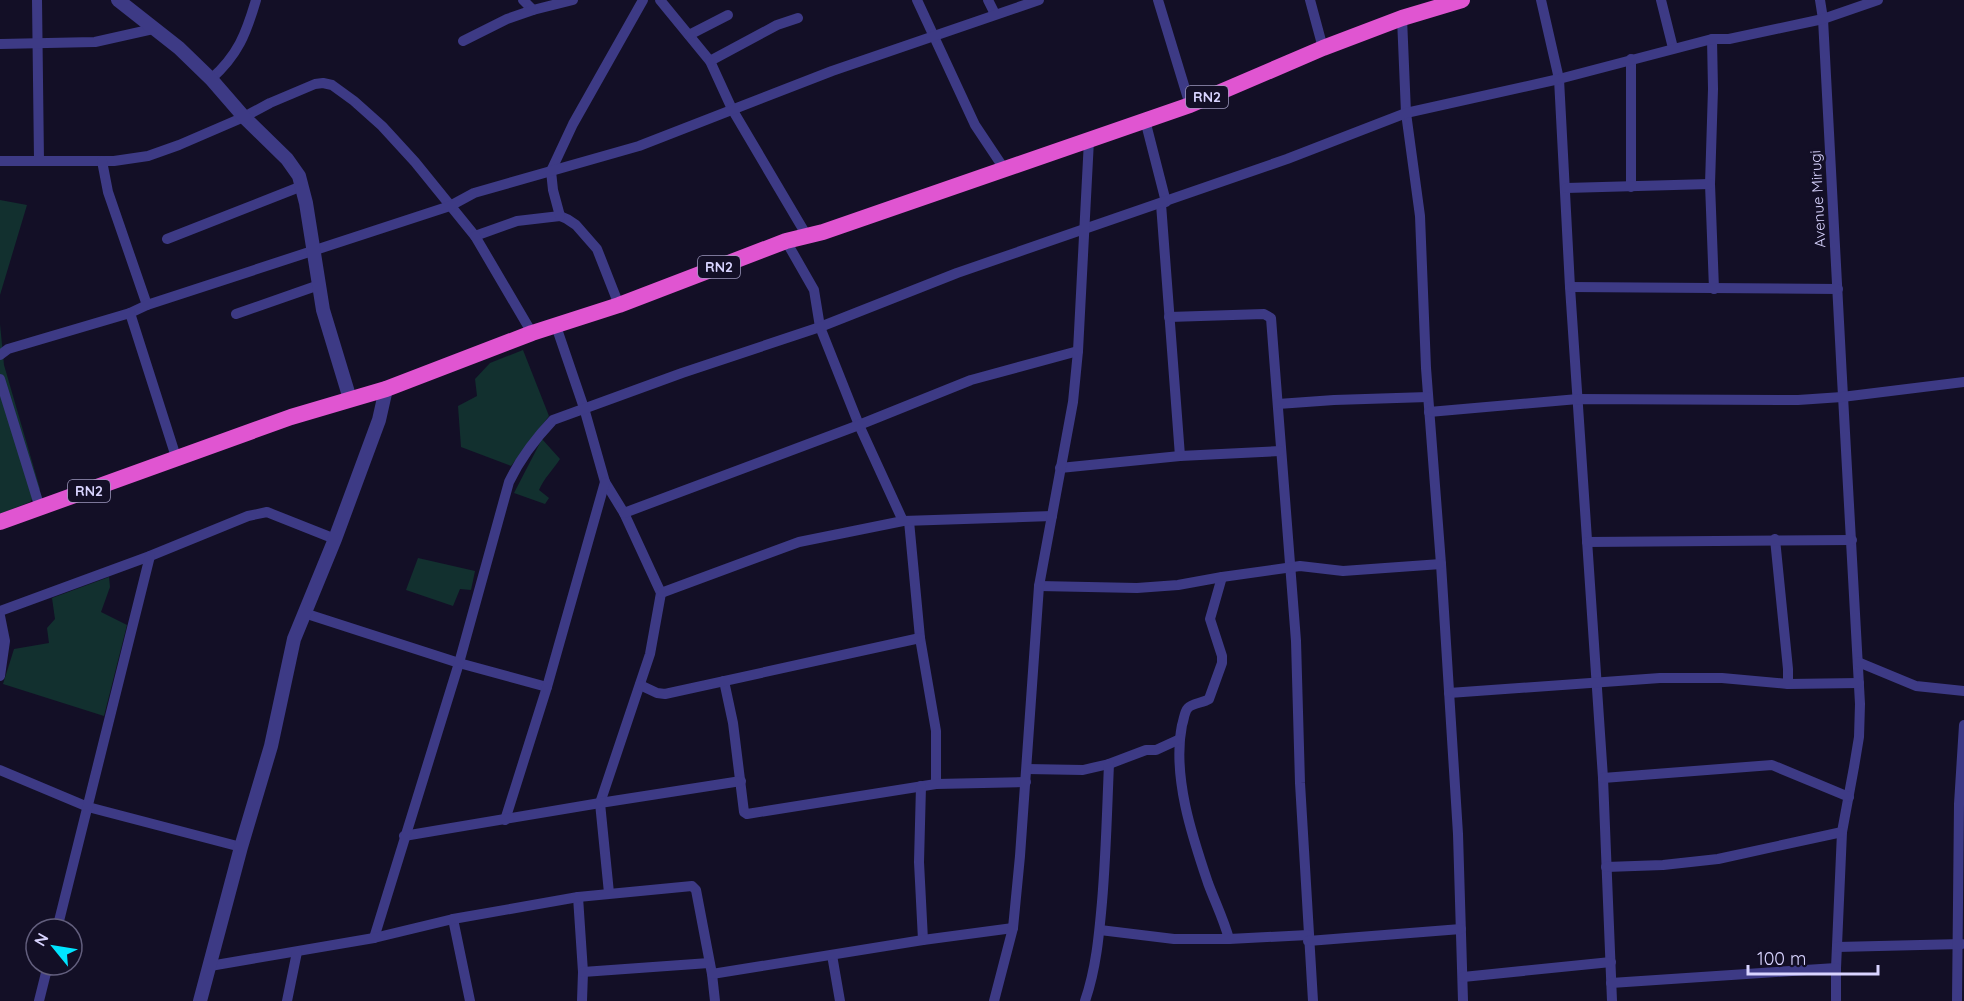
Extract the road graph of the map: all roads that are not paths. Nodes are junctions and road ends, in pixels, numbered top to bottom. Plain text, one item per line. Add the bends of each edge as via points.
1 (37, 0) edge
2 (118, 0) edge
3 (256, 0) edge
4 (523, 0) edge
5 (573, 0) edge
6 (643, 0) edge
7 (660, 0) edge
8 (917, 0) edge
9 (988, 0) edge
10 (1039, 0) edge
11 (1158, 0) edge
12 (1310, 0) edge
13 (1462, 0) edge
14 (1541, 0) edge
15 (1661, 0) edge
16 (1820, 0) edge
17 (1878, 0) edge
18 (533, 10) junction
19 (728, 15) dead end
20 (995, 15) junction
21 (798, 18) dead end
22 (1402, 18) junction
23 (1823, 19) junction
24 (153, 29) junction
25 (688, 35) junction
26 (933, 37) junction
27 (1712, 39) junction
28 (463, 41) dead end
29 (38, 43) junction
30 (0, 44) edge
31 (1323, 48) junction
32 (1673, 48) junction
33 (1631, 59) junction
34 (710, 61) junction
35 (1559, 78) junction
36 (211, 79) junction
37 (1190, 105) junction
38 (732, 109) junction
39 (1407, 113) junction
40 (244, 117) junction
41 (1145, 120) junction
42 (1089, 140) junction
43 (39, 160) junction
44 (0, 161) edge
45 (102, 161) junction
46 (1005, 170) junction
47 (551, 171) junction
48 (1710, 184) junction
49 (302, 186) junction
50 (1631, 187) junction
51 (1566, 188) junction
52 (1163, 203) junction
53 (450, 206) junction
54 (560, 216) junction
55 (1084, 230) junction
56 (475, 236) junction
57 (807, 236) junction
58 (167, 239) dead end
59 (786, 241) junction
60 (312, 250) junction
61 (319, 285) junction
62 (1570, 287) junction
63 (1714, 289) junction
64 (1838, 290) junction
65 (147, 305) junction
66 (619, 305) junction
67 (130, 313) junction
68 (236, 314) dead end
69 (1169, 317) junction
70 (556, 326) junction
71 (820, 327) junction
72 (532, 333) junction
73 (1078, 351) junction
74 (0, 355) edge
75 (0, 379) edge
76 (1964, 382) edge
77 (386, 389) junction
78 (1842, 397) junction
79 (1428, 398) junction
80 (350, 399) junction
81 (1578, 399) junction
82 (1278, 404) junction
83 (584, 408) junction
84 (1429, 412) junction
85 (859, 425) junction
86 (1280, 451) junction
87 (1180, 456) junction
88 (177, 460) junction
89 (1060, 468) junction
90 (605, 482) junction
91 (39, 508) junction
92 (624, 513) junction
93 (1052, 516) junction
94 (906, 521) junction
95 (0, 522) edge
96 (335, 539) junction
97 (1775, 539) junction
98 (1852, 540) junction
99 (1587, 542) junction
100 (150, 556) junction
101 (1441, 564) junction
102 (1290, 568) junction
103 (1222, 577) junction
104 (1040, 586) junction
105 (661, 593) junction
106 (0, 611) edge
107 (304, 613) junction
108 (0, 616) edge
109 (920, 638) junction
110 (1858, 662) junction
111 (459, 663) junction
112 (0, 676) edge
113 (724, 681) junction
114 (1596, 682) junction
115 (1859, 683) junction
116 (1788, 684) junction
117 (640, 685) junction
118 (547, 687) junction
119 (1964, 691) edge
120 (1449, 693) junction
121 (1964, 725) edge
122 (1180, 739) junction
123 (1109, 764) junction
124 (1027, 769) junction
125 (0, 770) edge
126 (1603, 778) junction
127 (741, 782) junction
128 (1026, 782) junction
129 (936, 783) junction
130 (921, 786) junction
131 (1849, 797) junction
132 (600, 803) junction
133 (88, 807) junction
134 (505, 820) junction
135 (1842, 832) junction
136 (404, 836) junction
137 (240, 847) junction
138 (1606, 867) junction
139 (609, 893) junction
140 (578, 897) junction
141 (60, 917) edge
142 (453, 919) junction
143 (1013, 928) junction
144 (1461, 929) junction
145 (1100, 930) junction
146 (374, 938) junction
147 (1308, 938) junction
148 (1229, 939) junction
149 (922, 940) junction
150 (1961, 944) edge
151 (1837, 947) junction
152 (297, 952) junction
153 (831, 955) junction
154 (1611, 962) junction
155 (210, 966) junction
156 (710, 968) junction
157 (1836, 968) junction
158 (583, 972) junction
159 (45, 977) edge
160 (1463, 977) junction
161 (1611, 982) junction
162 (39, 1001) edge
163 (200, 1001) edge
164 (286, 1001) edge
165 (470, 1001) edge
166 (582, 1001) edge
167 (715, 1001) edge
168 (840, 1001) edge
169 (994, 1001) edge
170 (1085, 1001) edge
171 (1313, 1001) edge
172 (1463, 1001) edge
173 (1612, 1001) edge
174 (1836, 1001) edge
175 (1957, 1001) edge

1 - 29 street
2 - 24 street
3 - 36 street via 237,52
4 - 18 street
5 - 18 street
6 - 47 street
7 - 25 street
8 - 26 street
9 - 20 street
10 - 20 street
11 - 37 street
12 - 31 street
13 - 22 highway, RN2
14 - 35 street
15 - 32 street
16 - 23 street, Avenue Mirugi
17 - 23 street
18 - 28 street
19 - 25 street
20 - 26 street
21 - 34 street
22 - 31 highway, RN2
22 - 39 street
23 - 27 street via 1729,39
23 - 64 street, Avenue Mirugi
24 - 29 street via 95,42
24 - 36 street
25 - 34 street
26 - 38 street
26 - 46 street via 975,125
27 - 32 street
27 - 48 street
29 - 30 street
29 - 43 street
31 - 37 highway, RN2
32 - 33 street
33 - 35 street
33 - 50 street
34 - 38 street
35 - 39 street
35 - 51 street
36 - 40 street
37 - 41 highway, RN2
38 - 47 street via 639,146
38 - 57 street
39 - 52 street
39 - 79 street via 1420,216
40 - 45 street via 148,156
40 - 49 street via 287,159
40 - 53 street via 315,84 332,85 381,126
41 - 42 highway, RN2
41 - 52 street
42 - 46 highway, RN2
42 - 55 street
43 - 44 street
43 - 45 street
45 - 65 street via 108,192
46 - 57 highway, RN2
47 - 53 street via 474,193
47 - 54 street
48 - 50 street
48 - 63 street
49 - 58 street
49 - 60 street
50 - 51 street
51 - 62 street
52 - 55 street
52 - 69 street
53 - 56 street
53 - 60 street
54 - 56 street via 517,220
54 - 66 street via 576,225 597,249
55 - 71 street via 957,273
55 - 73 street
56 - 72 street
57 - 59 highway, RN2
59 - 66 highway, RN2
59 - 71 street via 816,295
60 - 61 street
60 - 65 street
61 - 68 street
61 - 80 street
62 - 63 street
62 - 81 street
63 - 64 street
64 - 78 street, Avenue Mirugi
65 - 67 street
66 - 70 highway, RN2
67 - 74 street via 8,349
67 - 88 street
69 - 82 street via 1268,315
69 - 87 street
70 - 72 highway, RN2
70 - 83 street
71 - 83 street
71 - 85 street
72 - 77 highway, RN2
73 - 85 street via 971,380
73 - 89 street
75 - 91 street
76 - 78 street
77 - 80 highway, RN2
77 - 96 street via 379,420
78 - 81 street
78 - 98 street, Avenue Mirugi
79 - 82 street
79 - 84 street
80 - 88 highway, RN2
81 - 84 street
81 - 99 street
82 - 86 street
83 - 90 street
83 - 111 street via 553,420 509,482
84 - 101 street
85 - 92 street
85 - 94 street
86 - 87 street
86 - 102 street
87 - 89 street
88 - 91 highway, RN2
89 - 93 street
90 - 92 street
90 - 118 street
91 - 95 highway, RN2
92 - 105 street
93 - 94 street
93 - 104 street
94 - 105 street via 799,542
94 - 109 street
96 - 100 street via 267,512
96 - 107 street
97 - 98 street
97 - 99 street
97 - 116 street
98 - 110 street, Avenue Mirugi
99 - 114 street
100 - 106 street
100 - 133 street
101 - 102 street via 1343,571
101 - 120 street
102 - 103 street
102 - 147 street
103 - 104 street via 1146,588
103 - 122 street via 1210,619 1222,663 1209,699 1186,709
104 - 124 street
105 - 117 street via 654,638
107 - 111 street
107 - 137 street via 290,657 272,746
108 - 112 street via 5,641
109 - 113 street
109 - 129 street via 936,731
110 - 115 street, Avenue Mirugi
110 - 119 street via 1916,686
111 - 118 street
111 - 136 street
113 - 117 street via 665,694
113 - 127 street
114 - 116 street via 1722,678
114 - 120 street
114 - 126 street
115 - 116 street
115 - 131 street, Avenue Mirugi via 1859,737
117 - 132 street
118 - 134 street
120 - 144 street
121 - 150 street via 1959,804
122 - 123 street
122 - 148 street via 1180,780 1208,885
123 - 124 street via 1076,771
123 - 145 street
124 - 128 street
125 - 133 street
126 - 131 street via 1772,765
126 - 138 street
127 - 130 street via 747,814
127 - 132 street
128 - 129 street
128 - 143 street
129 - 130 street
130 - 149 street
131 - 135 street, Avenue Mirugi
132 - 134 street
132 - 139 street
133 - 137 street
133 - 141 street
134 - 136 street
135 - 138 street via 1718,859
135 - 151 street, Avenue Mirugi
136 - 146 street
137 - 155 street
138 - 154 street
139 - 140 street
139 - 156 street via 695,887
140 - 142 street
140 - 158 street
142 - 146 street
142 - 165 street
143 - 149 street
143 - 169 street
144 - 147 street
144 - 160 street
145 - 148 street via 1174,939
145 - 170 street via 1094,974
146 - 152 street
147 - 148 street
147 - 171 street
149 - 153 street
150 - 151 street
150 - 175 street
151 - 157 street, Avenue Mirugi
152 - 155 street
152 - 164 street
153 - 156 street
153 - 168 street
154 - 160 street
154 - 161 street
155 - 163 street
156 - 158 street
156 - 167 street
157 - 161 street
157 - 174 street, Avenue Mirugi
158 - 166 street
159 - 162 street
160 - 172 street
161 - 173 street

